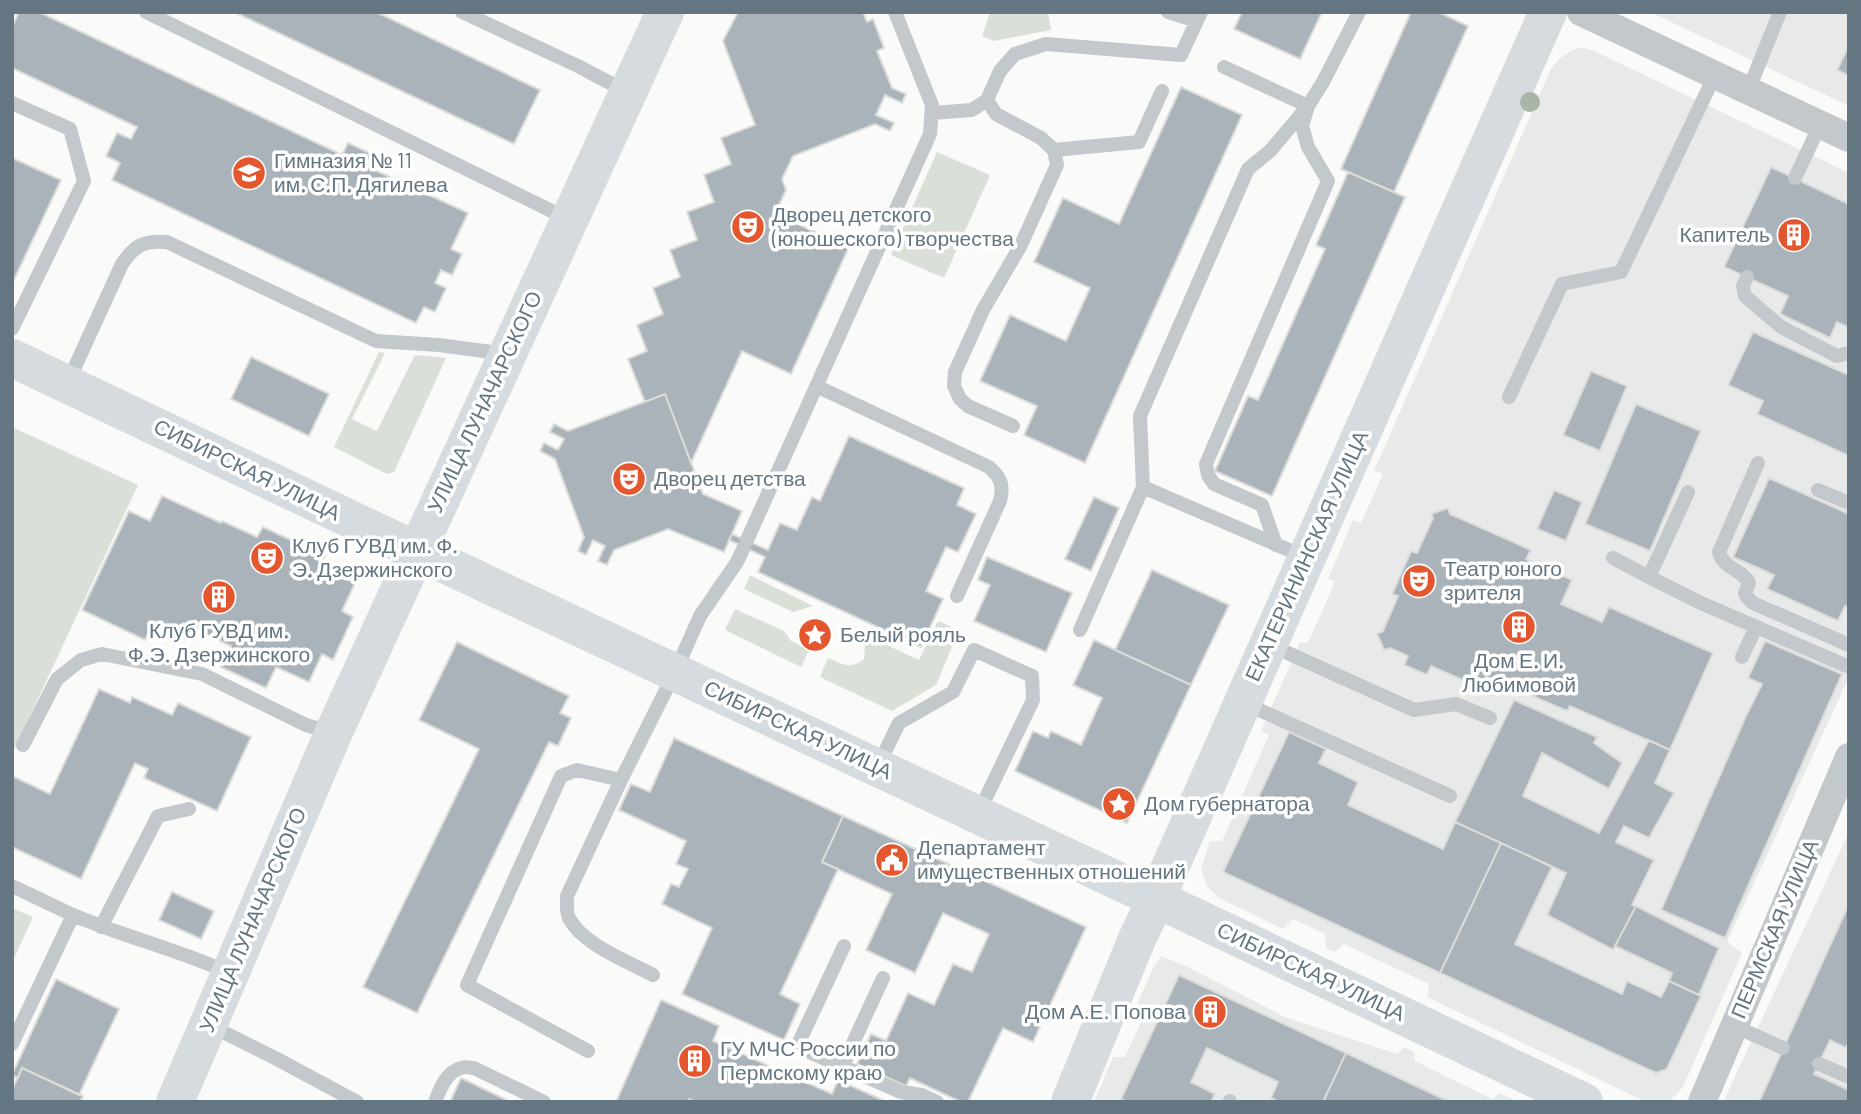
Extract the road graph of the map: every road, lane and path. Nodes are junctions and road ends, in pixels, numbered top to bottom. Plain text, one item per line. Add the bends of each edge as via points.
1 (146, 12) edge
2 (462, 12) edge
3 (665, 12) edge
4 (895, 12) edge
5 (1168, 12) edge
6 (1359, 12) edge
7 (1548, 12) edge
8 (1581, 12) edge
9 (1780, 12) edge
10 (1199, 17) edge
11 (1224, 67) dead end
12 (1715, 75) junction
13 (1162, 91) dead end
14 (1748, 91) junction
15 (628, 93) junction
16 (987, 100) junction
17 (12, 103) edge
18 (1308, 106) junction
19 (932, 113) junction
20 (1820, 125) junction
21 (1849, 138) edge
22 (1054, 150) junction
23 (1795, 178) dead end
24 (569, 220) junction
25 (1747, 277) dead end
26 (12, 329) edge
27 (1849, 353) edge
28 (508, 354) junction
29 (12, 358) edge
30 (67, 384) junction
31 (816, 386) junction
32 (1509, 397) dead end
33 (1013, 426) dead end
34 (1758, 463) dead end
35 (1143, 488) junction
36 (1818, 490) dead end
37 (1688, 492) dead end
38 (1849, 503) edge
39 (418, 550) junction
40 (1291, 551) junction
41 (1613, 558) dead end
42 (1649, 577) junction
43 (957, 596) dead end
44 (1756, 627) junction
45 (1080, 630) dead end
46 (1269, 644) junction
47 (1849, 645) edge
48 (1742, 657) dead end
49 (1849, 667) edge
50 (675, 673) junction
51 (1243, 702) junction
52 (1490, 718) dead end
53 (333, 734) junction
54 (23, 745) dead end
55 (1849, 757) edge
56 (877, 768) junction
57 (621, 780) junction
58 (1450, 796) dead end
59 (189, 809) dead end
60 (977, 814) junction
61 (12, 886) edge
62 (1156, 899) junction
63 (74, 915) junction
64 (101, 927) junction
65 (844, 946) dead end
66 (230, 973) junction
67 (653, 975) dead end
68 (884, 978) dead end
69 (208, 1025) junction
70 (1734, 1026) junction
71 (12, 1044) edge
72 (1783, 1048) dead end
73 (588, 1051) dead end
74 (1819, 1064) dead end
75 (842, 1067) junction
76 (1849, 1077) edge
77 (175, 1102) edge
78 (357, 1102) edge
79 (435, 1102) edge
80 (544, 1102) edge
81 (937, 1102) edge
82 (1070, 1102) edge
83 (1584, 1102) edge
84 (1702, 1102) edge

1 - 24 lane
2 - 15 lane
3 - 15 main road, УЛИЦА ЛУНАЧАРСКОГО
4 - 19 lane
5 - 10 lane
6 - 18 lane
7 - 40 main road, ЕКАТЕРИНИНСКАЯ УЛИЦА
8 - 12 street
9 - 14 lane
10 - 16 lane via 1181,55 1046,44 1015,54
11 - 18 lane
12 - 14 street
12 - 32 lane via 1621,272 1562,284
13 - 22 lane via 1139,142
14 - 20 street
15 - 24 main road, УЛИЦА ЛУНАЧАРСКОГО
16 - 19 lane via 972,110
16 - 22 lane via 996,114
17 - 26 lane via 70,129 84,181
18 - 35 lane via 1270,151 1248,169 1140,416
18 - 40 lane via 1302,126 1308,147 1328,181 1206,464 1214,484 1262,505
19 - 31 lane via 930,134
20 - 21 street
20 - 23 lane
22 - 33 lane via 1057,165 955,372 954,386 968,407
24 - 28 main road, УЛИЦА ЛУНАЧАРСКОГО
25 - 27 lane via 1745,296 1781,327 1837,356
28 - 30 lane via 376,341 167,242 151,241 139,246 122,264
28 - 39 main road, УЛИЦА ЛУНАЧАРСКОГО
29 - 30 main road, СИБИРСКАЯ УЛИЦА
30 - 39 main road, СИБИРСКАЯ УЛИЦА
31 - 43 lane via 989,467 999,476 1003,487 1000,501
31 - 50 lane via 737,562 700,616
34 - 47 lane via 1719,552 1720,559 1746,576 1745,593 1754,603
35 - 40 lane
35 - 45 lane
36 - 38 lane
37 - 42 lane
39 - 50 main road, СИБИРСКАЯ УЛИЦА
39 - 53 main road, УЛИЦА ЛУНАЧАРСКОГО
40 - 46 main road, ЕКАТЕРИНИНСКАЯ УЛИЦА
41 - 42 lane
42 - 44 lane
44 - 48 lane
44 - 49 lane
46 - 51 main road, ЕКАТЕРИНИНСКАЯ УЛИЦА
46 - 52 lane via 1414,710 1456,704
50 - 56 main road, СИБИРСКАЯ УЛИЦА
50 - 57 lane
51 - 58 lane
51 - 62 main road, ЕКАТЕРИНИНСКАЯ УЛИЦА
53 - 54 lane via 202,674 102,654 81,660 57,679
53 - 66 main road, УЛИЦА ЛУНАЧАРСКОГО
55 - 70 street, ПЕРМСКАЯ УЛИЦА
56 - 60 main road, СИБИРСКАЯ УЛИЦА
56 - 60 lane via 898,723 953,692 974,650 1032,676 1033,700
57 - 67 lane via 567,896 568,916 579,932 597,945
57 - 73 lane via 577,770 561,776 467,985
59 - 64 lane via 158,816
60 - 62 main road, СИБИРСКАЯ УЛИЦА
61 - 63 lane
62 - 82 main road, ЕКАТЕРИНИНСКАЯ УЛИЦА
62 - 83 main road, СИБИРСКАЯ УЛИЦА
63 - 64 lane
63 - 71 lane
64 - 66 lane
65 - 75 lane via 800,1040 807,1051
66 - 69 main road, УЛИЦА ЛУНАЧАРСКОГО
68 - 75 lane
69 - 77 main road, УЛИЦА ЛУНАЧАРСКОГО
69 - 78 lane
70 - 72 lane
70 - 84 street, ПЕРМСКАЯ УЛИЦА
74 - 76 lane
75 - 81 lane via 901,1093
79 - 80 lane via 448,1076 461,1068 474,1068

